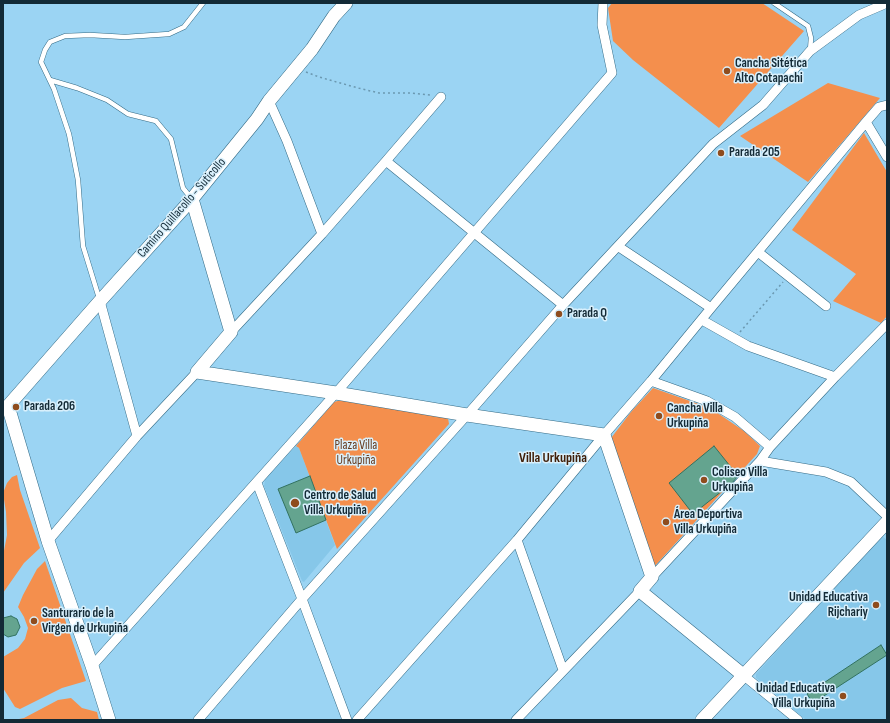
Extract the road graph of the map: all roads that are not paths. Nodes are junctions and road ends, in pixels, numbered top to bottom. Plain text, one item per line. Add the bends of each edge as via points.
1 (203, 3) edge
2 (338, 3) edge
3 (346, 3) edge
4 (603, 3) edge
5 (774, 3) edge
6 (887, 3) edge
7 (334, 16) junction
8 (810, 51) junction
9 (50, 80) junction
10 (441, 97) road end
11 (269, 101) junction
12 (887, 105) edge
13 (866, 122) junction
14 (887, 157) edge
15 (386, 161) junction
16 (192, 200) junction
17 (474, 232) junction
18 (322, 234) junction
19 (619, 246) junction
20 (758, 252) junction
21 (100, 301) junction
22 (564, 305) junction
23 (826, 306) dead end
24 (711, 308) junction
25 (702, 320) junction
26 (887, 324) edge
27 (231, 332) junction
28 (197, 372) junction
29 (835, 377) junction
30 (651, 381) junction
31 (336, 393) junction
32 (467, 415) junction
33 (604, 435) junction
34 (137, 436) junction
35 (770, 447) junction
36 (760, 461) junction
37 (257, 483) junction
38 (887, 516) edge
39 (887, 522) edge
40 (517, 540) junction
41 (48, 541) junction
42 (652, 577) junction
43 (640, 591) junction
44 (302, 599) junction
45 (92, 666) junction
46 (563, 670) junction
47 (743, 675) junction
48 (109, 720) edge
49 (198, 720) edge
50 (347, 720) edge
51 (357, 720) edge
52 (516, 720) edge
53 (702, 720) edge
54 (798, 720) edge

1 - 9 lane via 184,27 169,34 125,37 65,36 50,42 41,62
2 - 7 street
3 - 7 street, Camino Quillacollo - Suticollo
4 - 17 street via 602,25 612,73
5 - 8 lane via 808,26 811,38
6 - 8 street via 859,15
7 - 11 street, Camino Quillacollo - Suticollo via 312,49
8 - 19 street via 764,105 713,144
9 - 16 lane via 107,100 128,114 156,121 171,139 183,188
9 - 21 lane via 69,134 78,180 83,246
10 - 15 street
11 - 16 street, Camino Quillacollo - Suticollo
11 - 18 street
12 - 13 street via 879,107
13 - 14 street
13 - 20 street
15 - 17 street
15 - 18 street
16 - 21 street, Camino Quillacollo - Suticollo
16 - 27 street
17 - 22 street
17 - 31 street
18 - 27 street
19 - 22 street
19 - 24 street
20 - 23 street
20 - 24 street
21 - 34 street
21 - 41 street, Camino Quillacollo - Suticollo via 8,406
22 - 32 street
24 - 25 street
25 - 29 street via 748,346
25 - 30 street
26 - 29 street
27 - 28 street
28 - 31 street
28 - 34 street
29 - 35 street
30 - 33 street
30 - 35 street via 707,400 735,417
31 - 32 street
31 - 37 street
32 - 33 street
32 - 44 street
33 - 40 street
33 - 42 street
34 - 41 street
35 - 36 street
36 - 38 street via 826,472 851,482
36 - 42 street
37 - 44 street
37 - 45 street
39 - 47 street
40 - 46 street
40 - 51 street
41 - 45 street
42 - 43 street
43 - 46 street
43 - 47 street
44 - 49 street
44 - 50 street
45 - 48 street
46 - 52 street
47 - 53 street
47 - 54 street

